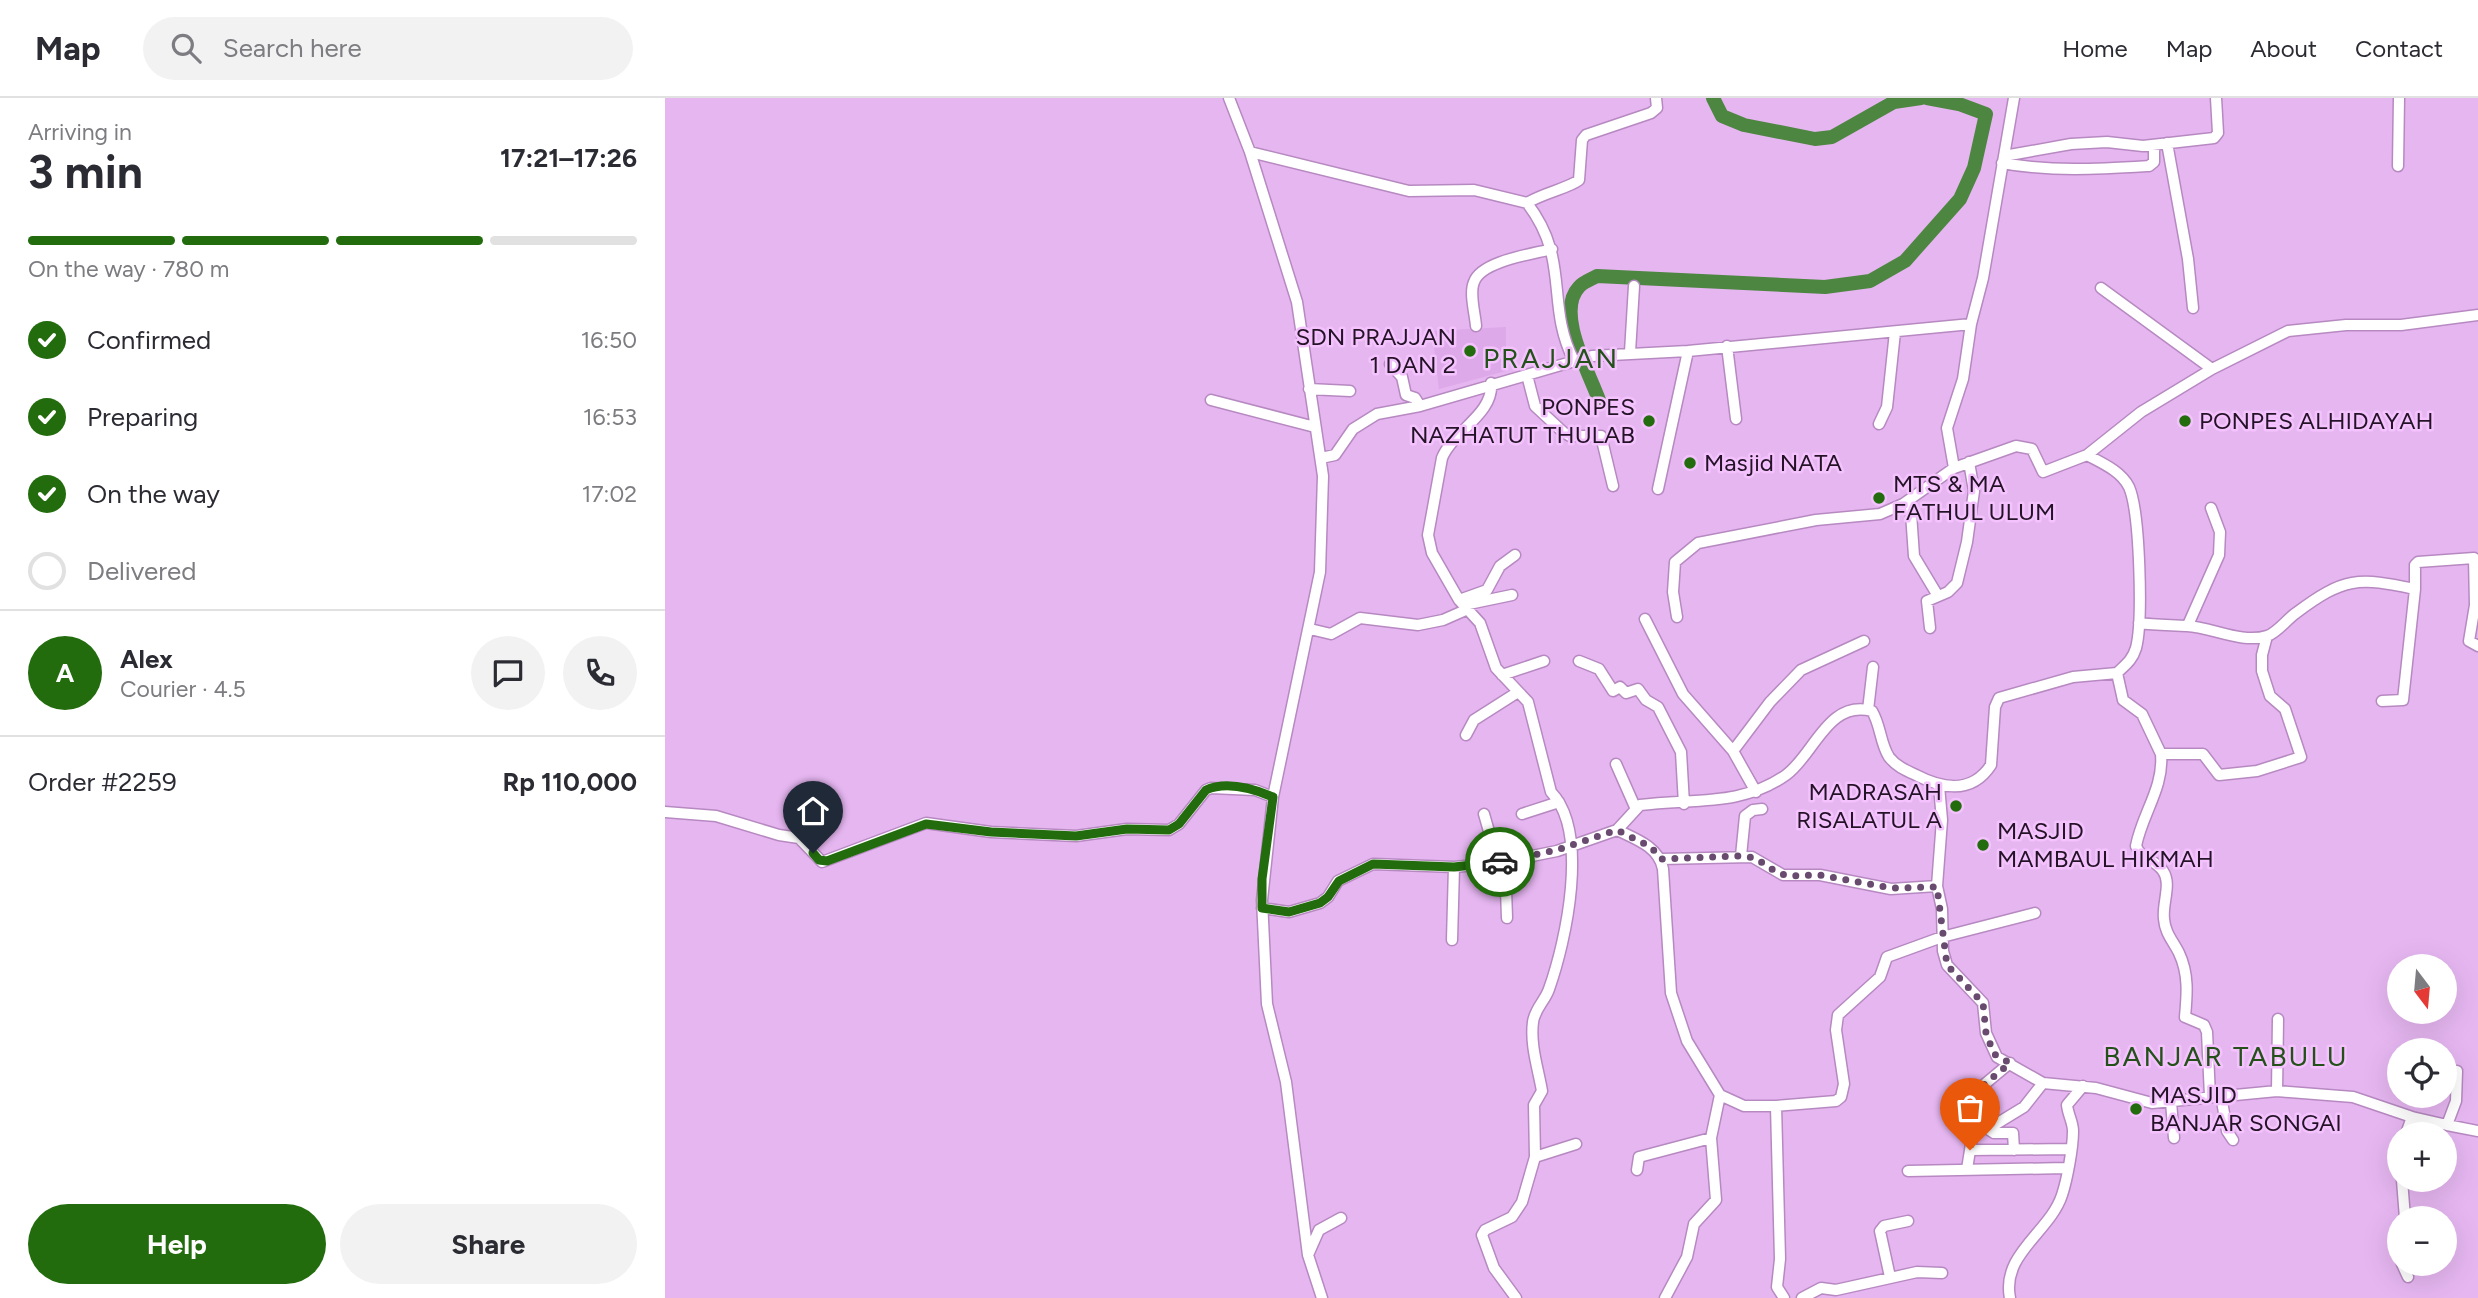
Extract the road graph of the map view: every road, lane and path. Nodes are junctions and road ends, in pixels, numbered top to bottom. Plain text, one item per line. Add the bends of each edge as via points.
1 (1229, 98) edge
2 (1656, 98) edge
3 (2015, 98) edge
4 (2216, 98) edge
5 (2399, 98) edge
6 (2167, 143) junction
7 (2154, 145) junction
8 (1250, 152) junction
9 (2003, 160) junction
10 (2398, 166) dead end
11 (1527, 203) junction
12 (1552, 249) junction
13 (1635, 286) dead end
14 (2101, 288) dead end
15 (2193, 308) dead end
16 (2478, 315) edge
17 (1971, 324) junction
18 (1476, 326) dead end
19 (1895, 332) junction
20 (1727, 346) junction
21 (1688, 351) junction
22 (1630, 352) junction
23 (1577, 361) junction
24 (1389, 363) dead end
25 (2212, 369) junction
26 (1527, 375) junction
27 (1491, 383) junction
28 (1309, 388) junction
29 (1350, 391) dead end
30 (1210, 400) dead end
31 (1420, 406) junction
32 (1736, 419) dead end
33 (1879, 424) dead end
34 (1315, 427) junction
35 (2087, 455) junction
36 (1321, 458) junction
37 (1969, 462) junction
38 (1954, 468) junction
39 (1613, 486) dead end
40 (1658, 489) dead end
41 (1910, 499) junction
42 (2211, 508) dead end
43 (1515, 555) dead end
44 (2415, 589) junction
45 (1512, 595) dead end
46 (1938, 596) junction
47 (2477, 599) edge
48 (1463, 605) junction
49 (1677, 617) dead end
50 (1645, 619) dead end
51 (2139, 623) junction
52 (2188, 625) junction
53 (1930, 628) dead end
54 (1310, 629) junction
55 (2267, 636) junction
56 (1864, 641) dead end
57 (2478, 646) edge
58 (1544, 661) dead end
59 (1579, 661) dead end
60 (1873, 667) dead end
61 (2117, 673) junction
62 (1502, 675) junction
63 (1518, 692) junction
64 (2382, 701) dead end
65 (1868, 710) junction
66 (1466, 735) dead end
67 (1733, 751) junction
68 (2161, 754) junction
69 (1616, 764) dead end
70 (1939, 786) junction
71 (1756, 792) junction
72 (1273, 797) junction
73 (1559, 802) junction
74 (1684, 804) junction
75 (1635, 807) junction
76 (1762, 809) dead end
77 (665, 812) edge
78 (1483, 814) dead end
79 (1522, 814) dead end
80 (1617, 830) junction
81 (1573, 845) junction
82 (1741, 856) junction
83 (1661, 859) junction
84 (1502, 862) junction
85 (1454, 867) junction
86 (1937, 887) junction
87 (1262, 908) junction
88 (2035, 913) dead end
89 (1507, 918) dead end
90 (1942, 937) junction
91 (1453, 940) dead end
92 (2278, 1019) dead end
93 (2010, 1063) junction
94 (2043, 1083) junction
95 (2083, 1086) junction
96 (2277, 1091) junction
97 (1720, 1095) junction
98 (2221, 1095) junction
99 (2210, 1096) junction
100 (2171, 1102) junction
101 (1776, 1106) junction
102 (2411, 1117) junction
103 (2410, 1122) edge
104 (2434, 1122) edge
105 (2457, 1127) edge
106 (2478, 1131) edge
107 (1711, 1138) junction
108 (2174, 1138) dead end
109 (2233, 1140) dead end
110 (1576, 1144) dead end
111 (2070, 1149) junction
112 (1970, 1150) junction
113 (2014, 1150) junction
114 (1535, 1157) junction
115 (2066, 1168) junction
116 (1967, 1169) junction
117 (1637, 1170) dead end
118 (1908, 1171) dead end
119 (1341, 1218) dead end
120 (1908, 1221) dead end
121 (1308, 1255) junction
122 (1942, 1273) dead end
123 (1890, 1277) junction
124 (1322, 1298) edge
125 (1515, 1298) edge
126 (1665, 1298) edge
127 (1784, 1298) edge
128 (1802, 1298) edge
129 (2010, 1298) edge

1 - 8 street
2 - 11 street via 1657,108 1651,113 1582,140 1579,180
3 - 9 street
4 - 6 street via 2216,137
5 - 10 street
6 - 7 street
6 - 15 street
7 - 9 street via 2071,144
7 - 9 street via 2154,162 2149,166 2035,169
8 - 11 street via 1409,191 1474,190
8 - 28 street via 1297,302
9 - 17 street
11 - 12 street
12 - 18 street via 1496,264 1476,278
12 - 23 street via 1560,322
13 - 22 street
14 - 25 street
16 - 25 street via 2401,325 2288,331
17 - 19 street
17 - 38 street via 1963,379 1947,428
19 - 20 street
19 - 33 street via 1887,407
20 - 21 street
20 - 32 street
21 - 22 street
21 - 40 street
22 - 23 street
23 - 26 street
24 - 31 street via 1402,377 1406,395
25 - 35 street via 2141,412
26 - 27 street
26 - 39 street via 1535,406 1563,432 1601,436
27 - 31 street
27 - 48 street via 1486,404 1446,447 1430,523 1431,553
28 - 29 street
28 - 34 street
30 - 34 street
31 - 36 street via 1377,414 1353,429 1335,456
34 - 36 street
35 - 37 street via 2043,472 2032,450 2020,445
35 - 51 street via 2117,472 2130,488 2137,529
36 - 54 street via 1320,572
37 - 38 street
37 - 46 street via 1974,491 1967,542 1957,583
38 - 41 street
41 - 46 street via 1914,556
41 - 49 street via 1870,517 1816,520 1694,545 1675,562
42 - 52 street via 2221,548
43 - 48 street via 1500,566 1487,590
44 - 47 street via 2418,562 2473,558
44 - 55 street via 2356,580 2307,604
44 - 64 street via 2403,700
45 - 48 street
46 - 53 street via 1926,604
47 - 57 street via 2469,641
48 - 54 street via 1425,625 1360,618 1331,634
48 - 62 street via 1480,623
50 - 67 street via 1683,694
51 - 52 street
51 - 61 street via 2129,663
52 - 55 street via 2246,637
54 - 72 street
55 - 68 street via 2262,671 2270,696 2285,709 2301,757 2248,773 2219,775 2203,754
56 - 67 street via 1801,670
58 - 62 street
59 - 74 street via 1599,669 1612,691 1638,689 1658,707 1683,757
60 - 65 street
61 - 68 street via 2123,700 2139,709
61 - 70 street via 2073,677 1999,698 1991,765 1984,776 1958,787
62 - 63 street
63 - 66 street via 1474,720
63 - 73 street via 1531,708 1551,792
65 - 70 street via 1877,719 1883,745 1897,765
65 - 71 street via 1843,714 1829,723 1793,769
67 - 71 street
68 - 99 street via 2153,805 2136,846 2141,857 2163,870 2167,881 2165,928 2187,978 2185,1017 2204,1025 2207,1032
69 - 75 street
70 - 86 street via 1942,830
71 - 74 street
72 - 77 street via 1255,790 1211,788 1169,830 1127,829 1076,836 926,824 822,862 799,838 716,816
72 - 87 street
73 - 79 street
73 - 81 street
74 - 75 street
75 - 80 street
76 - 82 street via 1745,816
78 - 84 street
80 - 81 street
80 - 83 street via 1651,847
81 - 84 street
81 - 114 street via 1562,938 1549,989 1533,1022 1542,1091 1534,1105
82 - 83 street
82 - 86 street via 1755,858 1789,876 1820,875 1891,888
83 - 97 street via 1675,1010 1700,1066
84 - 85 street
84 - 89 street
85 - 87 street via 1373,864 1339,881 1320,903 1289,912
85 - 91 street
86 - 90 street
87 - 121 street via 1268,1004 1286,1082
88 - 90 street
90 - 93 street via 1947,965 1983,1003 1994,1054
90 - 101 street via 1887,957 1880,977 1838,1015 1842,1097
92 - 96 street
93 - 94 street
93 - 112 street via 1980,1088
94 - 95 street
94 - 113 street via 2024,1107 1988,1129 2013,1133
95 - 100 street via 2152,1103
95 - 111 street via 2067,1105 2073,1128
96 - 98 street
96 - 102 street via 2353,1097
97 - 101 street via 1744,1106
97 - 107 street
98 - 99 street
98 - 109 street
99 - 100 street
100 - 108 street
101 - 127 street via 1777,1287
102 - 103 street
102 - 104 street
105 - 106 street
107 - 117 street via 1639,1157
107 - 126 street via 1716,1200 1694,1224 1687,1257
110 - 114 street
111 - 113 street
111 - 115 street
112 - 113 street
112 - 116 street
114 - 125 street via 1517,1212 1482,1235 1494,1268
115 - 116 street
115 - 129 street via 2057,1207 2012,1270
116 - 118 street
119 - 121 street via 1319,1230
120 - 123 street via 1879,1231
121 - 124 street
122 - 123 street
123 - 128 street via 1836,1290 1821,1288

